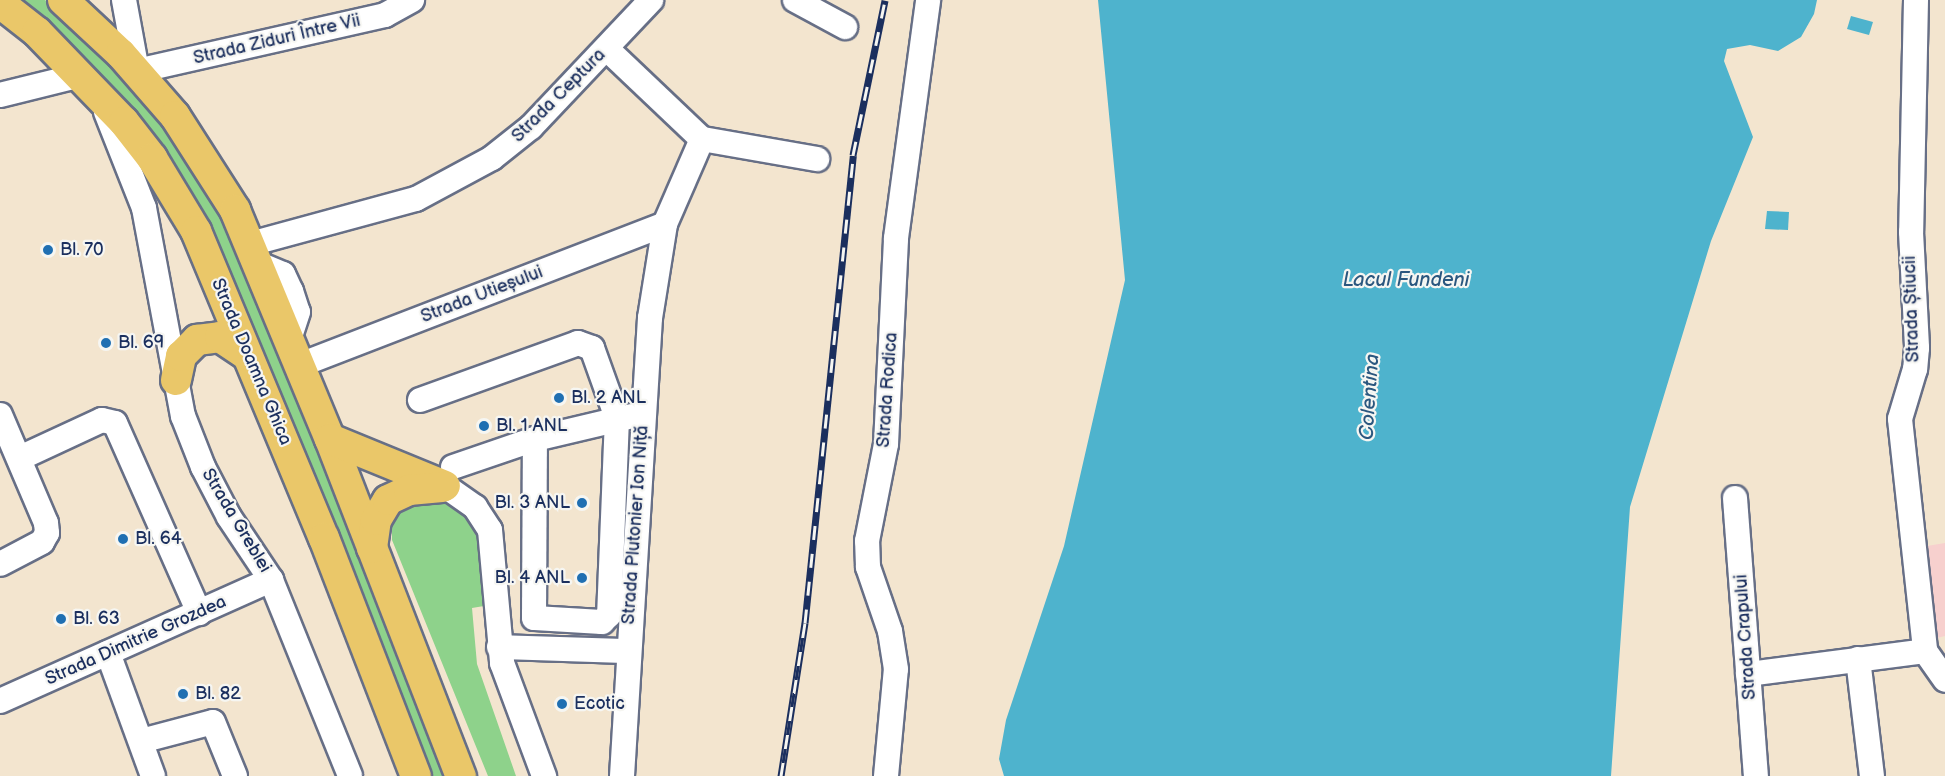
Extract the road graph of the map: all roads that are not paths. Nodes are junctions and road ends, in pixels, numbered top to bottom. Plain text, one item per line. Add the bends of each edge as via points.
1 (63, 0) edge
2 (124, 0) edge
3 (412, 0) edge
4 (651, 0) edge
5 (795, 0) edge
6 (928, 0) edge
7 (1916, 0) edge
8 (0, 3) edge
9 (845, 27) dead end
10 (607, 49) junction
11 (137, 71) junction
12 (88, 82) junction
13 (0, 95) edge
14 (702, 139) junction
15 (817, 159) dead end
16 (665, 224) junction
17 (255, 254) junction
18 (295, 352) junction
19 (248, 355) junction
20 (176, 380) junction
21 (420, 400) dead end
22 (0, 415) edge
23 (644, 415) junction
24 (617, 418) junction
25 (330, 439) junction
26 (535, 439) junction
27 (20, 458) junction
28 (449, 477) junction
29 (1735, 498) dead end
30 (372, 548) junction
31 (0, 564) edge
32 (271, 580) junction
33 (200, 613) junction
34 (496, 617) junction
35 (534, 618) junction
36 (499, 647) junction
37 (628, 651) junction
38 (1925, 651) junction
39 (108, 653) junction
40 (1858, 659) junction
41 (1748, 674) junction
42 (1945, 680) edge
43 (0, 701) edge
44 (141, 741) junction
45 (153, 776) edge
46 (235, 776) edge
47 (350, 776) edge
48 (416, 776) edge
49 (461, 776) edge
50 (544, 776) edge
51 (622, 776) edge
52 (886, 776) edge
53 (1756, 776) edge
54 (1872, 776) edge

1 - 11 main road
2 - 11 street
3 - 11 street, Strada Ziduri Între Vii via 385,15
4 - 10 street, Strada Ceptura
5 - 9 street
6 - 52 street, Strada Rodica via 896,237 886,444 866,555 890,631 896,669
7 - 38 street, Strada Știucii via 1911,232 1917,348 1900,419
8 - 12 main road, Strada Doamna Ghica
10 - 14 street
10 - 17 street, Strada Ceptura via 514,142 444,186
11 - 17 main road via 195,144
12 - 13 street
12 - 19 main road, Strada Doamna Ghica via 152,158 186,213
12 - 20 street, Strada Greblei via 117,134 144,208
14 - 15 street
14 - 16 street, Strada Plutonier Ion Niță
16 - 18 street, Strada Utieșului
16 - 23 street, Strada Plutonier Ion Niță via 650,318
17 - 18 main road
18 - 25 main road
19 - 20 main road via 220,336 197,340 181,356
19 - 48 main road, Strada Doamna Ghica
20 - 32 street, Strada Greblei via 183,416 203,467 229,517
21 - 24 street via 578,343 592,348
22 - 27 street
23 - 24 street
23 - 37 street, Strada Plutonier Ion Niță
24 - 26 street
24 - 35 street via 608,619
25 - 28 main road
25 - 30 main road
26 - 28 street
26 - 35 street
27 - 31 street via 47,534 42,542
27 - 33 street via 102,420 115,423
28 - 30 main road via 388,501 376,520
28 - 34 street via 490,530
29 - 41 street, Strada Crapului
30 - 49 main road
32 - 33 street, Strada Dimitrie Grozdea
32 - 47 street, Strada Greblei
33 - 39 street, Strada Dimitrie Grozdea
34 - 35 street
34 - 36 street
36 - 37 street
36 - 50 street via 506,677
37 - 51 street, Strada Plutonier Ion Niță
38 - 40 street
38 - 42 street, Strada Știucii
39 - 43 street, Strada Dimitrie Grozdea
39 - 44 street
40 - 41 street
40 - 54 street
41 - 53 street, Strada Crapului
44 - 45 street
44 - 46 street via 213,722

